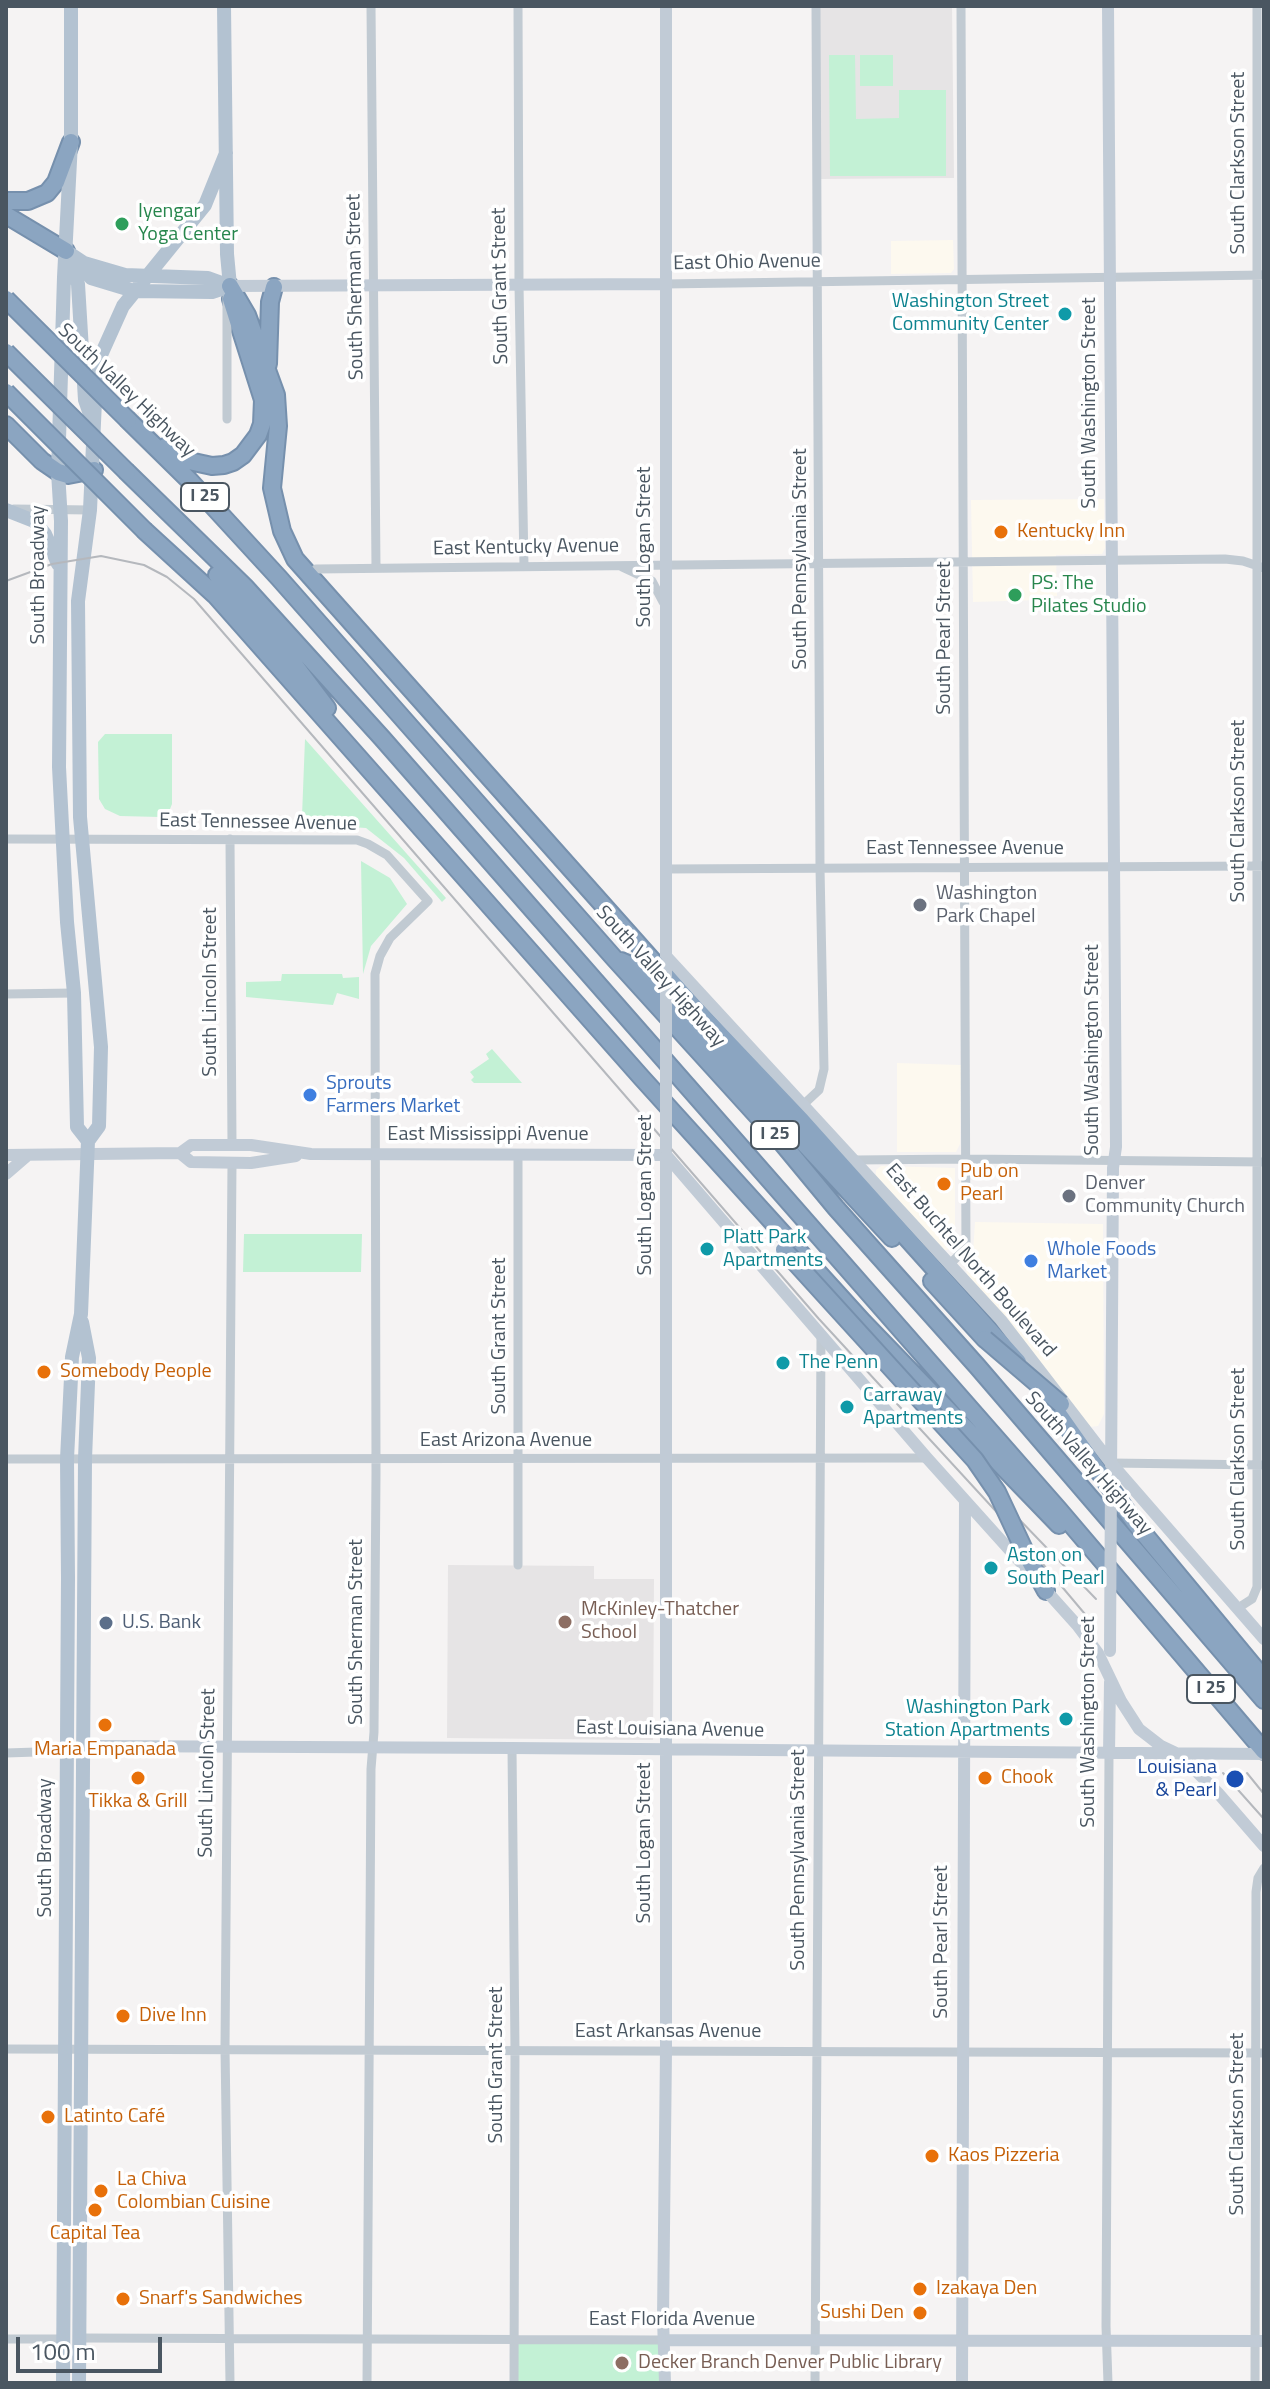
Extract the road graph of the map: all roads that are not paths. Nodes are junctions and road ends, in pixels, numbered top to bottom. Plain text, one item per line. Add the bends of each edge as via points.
1 (71, 6) edge
2 (224, 6) edge
3 (371, 6) edge
4 (518, 6) edge
5 (666, 6) edge
6 (816, 6) edge
7 (961, 6) edge
8 (1108, 6) edge
9 (1257, 6) edge
10 (71, 142) junction
11 (226, 153) junction
12 (6, 201) edge
13 (6, 215) edge
14 (71, 255) junction
15 (1260, 275) edge
16 (145, 277) junction
17 (1110, 279) junction
18 (963, 280) junction
19 (818, 282) junction
20 (665, 284) junction
21 (519, 285) junction
22 (230, 286) junction
23 (274, 287) junction
24 (374, 287) junction
25 (134, 291) junction
26 (6, 299) edge
27 (6, 352) edge
28 (268, 374) junction
29 (6, 392) edge
30 (227, 419) dead end
31 (128, 420) junction
32 (6, 425) edge
33 (95, 428) junction
34 (94, 470) junction
35 (58, 472) junction
36 (149, 494) junction
37 (6, 510) edge
38 (60, 510) junction
39 (90, 510) junction
40 (965, 562) junction
41 (1111, 562) junction
42 (818, 563) junction
43 (615, 565) junction
44 (664, 565) junction
45 (524, 566) junction
46 (1260, 567) edge
47 (60, 568) junction
48 (376, 568) junction
49 (316, 569) dead end
50 (665, 608) junction
51 (420, 828) junction
52 (62, 838) junction
53 (6, 839) edge
54 (82, 839) junction
55 (230, 839) junction
56 (1261, 866) edge
57 (966, 867) junction
58 (1113, 867) junction
59 (820, 868) junction
60 (666, 869) junction
61 (428, 901) joint
62 (614, 958) junction
63 (666, 960) junction
64 (74, 993) junction
65 (6, 994) edge
66 (641, 1077) junction
67 (804, 1104) junction
68 (232, 1145) junction
69 (88, 1147) junction
70 (666, 1152) junction
71 (180, 1153) junction
72 (311, 1154) junction
73 (6, 1155) edge
74 (28, 1155) junction
75 (377, 1155) junction
76 (518, 1155) junction
77 (967, 1159) junction
78 (855, 1160) junction
79 (1113, 1161) junction
80 (191, 1162) junction
81 (1261, 1162) edge
82 (232, 1163) junction
83 (6, 1174) edge
84 (950, 1264) junction
85 (81, 1314) junction
86 (821, 1338) junction
87 (1077, 1420) junction
88 (927, 1458) junction
89 (6, 1459) edge
90 (67, 1459) junction
91 (85, 1459) junction
92 (376, 1459) junction
93 (518, 1459) junction
94 (667, 1459) junction
95 (819, 1459) junction
96 (231, 1460) junction
97 (1111, 1463) junction
98 (1260, 1465) edge
99 (965, 1501) junction
100 (518, 1565) dead end
101 (1046, 1591) junction
102 (1238, 1608) junction
103 (1157, 1626) junction
104 (1264, 1639) edge
105 (1110, 1673) junction
106 (1264, 1679) edge
107 (1264, 1700) edge
108 (228, 1747) junction
109 (372, 1748) junction
110 (512, 1748) junction
111 (75, 1749) junction
112 (665, 1749) junction
113 (817, 1752) junction
114 (963, 1752) junction
115 (6, 1753) edge
116 (1264, 1753) edge
117 (1109, 1754) junction
118 (1180, 1755) junction
119 (1264, 1846) edge
120 (1264, 1868) edge
121 (72, 2048) junction
122 (225, 2048) junction
123 (6, 2049) edge
124 (370, 2049) junction
125 (515, 2050) junction
126 (666, 2050) junction
127 (817, 2051) junction
128 (962, 2052) junction
129 (1108, 2052) junction
130 (1260, 2053) edge
131 (80, 2338) junction
132 (231, 2338) junction
133 (6, 2339) edge
134 (63, 2339) junction
135 (367, 2339) junction
136 (514, 2339) junction
137 (664, 2340) junction
138 (816, 2340) junction
139 (962, 2340) junction
140 (1108, 2341) junction
141 (1260, 2341) edge
142 (63, 2383) edge
143 (79, 2383) edge
144 (230, 2383) edge
145 (367, 2383) edge
146 (514, 2383) edge
147 (665, 2383) edge
148 (815, 2383) edge
149 (962, 2383) edge
150 (1108, 2383) edge
151 (1255, 2383) edge

1 - 10 main road, South Broadway
2 - 11 main road
3 - 24 street, South Sherman Street
4 - 21 street, South Grant Street
5 - 20 street, South Logan Street
6 - 19 street, South Pennsylvania Street
7 - 18 street, South Pearl Street
8 - 17 street, South Washington Street
9 - 15 street, South Clarkson Street
10 - 12 highway via 47,193 28,201
10 - 14 main road, South Broadway
11 - 16 main road, South Broadway via 205,205
11 - 22 main road
13 - 14 highway
14 - 16 main road, East Ohio Avenue via 108,271
14 - 25 main road, East Ohio Avenue via 91,278
14 - 33 main road via 78,284 85,400
14 - 35 main road, South Broadway
15 - 17 street, East Ohio Avenue
15 - 46 street, South Clarkson Street
16 - 22 main road, East Ohio Avenue via 208,278
16 - 25 main road, South Broadway
17 - 18 street, East Ohio Avenue
17 - 41 street, South Washington Street
18 - 19 street, East Ohio Avenue
18 - 40 street, South Pearl Street
19 - 20 street, East Ohio Avenue
19 - 42 street, South Pennsylvania Street
20 - 21 street, East Ohio Avenue
20 - 44 street, South Logan Street
21 - 24 street, East Ohio Avenue
21 - 45 street, South Grant Street
22 - 23 street, East Ohio Avenue
22 - 25 main road, East Ohio Avenue via 209,292
22 - 28 highway via 247,315
22 - 30 street
22 - 31 highway via 264,411 251,446 233,462 212,466 176,455
23 - 24 street, East Ohio Avenue
23 - 28 highway
24 - 48 street, South Sherman Street
25 - 33 main road, South Broadway via 101,355
26 - 31 highway, South Valley Highway / I 25, bridge
27 - 36 highway, I 25, bridge
28 - 106 highway via 278,405 274,504 286,543 304,570 1006,1347 1135,1523
29 - 51 highway, bridge via 215,595
31 - 62 highway, South Valley Highway / I 25 via 279,578
32 - 35 highway
33 - 34 main road, South Broadway
34 - 35 highway
34 - 39 main road, South Broadway
35 - 38 main road, South Broadway
36 - 51 highway via 281,647
36 - 103 highway, I 25 via 246,588 382,738
37 - 38 street
37 - 47 main road via 39,527
38 - 39 street
38 - 47 main road, South Broadway
39 - 54 main road, South Broadway via 76,632
40 - 41 street, East Kentucky Avenue
40 - 42 street, East Kentucky Avenue
40 - 57 street, South Pearl Street
41 - 46 street, East Kentucky Avenue via 1225,559
41 - 58 street, South Washington Street
42 - 44 street, East Kentucky Avenue
42 - 59 street, South Pennsylvania Street
43 - 44 street, East Kentucky Avenue
43 - 45 street, East Kentucky Avenue
43 - 50 street via 652,581
44 - 50 street, South Logan Street
45 - 48 street, East Kentucky Avenue
46 - 56 street, South Clarkson Street
47 - 52 main road, South Broadway
48 - 49 street, East Kentucky Avenue
50 - 60 street, South Logan Street
51 - 66 highway
52 - 53 street, East Tennessee Avenue
52 - 54 street, East Tennessee Avenue
52 - 64 main road, South Broadway
54 - 55 street, East Tennessee Avenue
54 - 69 main road, South Broadway via 101,1047 99,1126
55 - 61 street, East Tennessee Avenue via 368,844 395,863
55 - 68 street, South Lincoln Street
56 - 58 street, East Tennessee Avenue
56 - 81 street, South Clarkson Street
57 - 58 street, East Tennessee Avenue
57 - 59 street, East Tennessee Avenue
57 - 77 street, South Pearl Street
58 - 79 street, South Washington Street
59 - 60 street, East Tennessee Avenue
59 - 67 street, South Pennsylvania Street via 824,1077
60 - 63 street, South Logan Street
61 - 75 street, South Sherman Street via 390,938 377,965
62 - 87 highway, bridge via 644,971 985,1339
62 - 107 highway, South Valley Highway / I 25 via 783,1144
63 - 67 street, East Buchtel North Boulevard
63 - 70 street, South Logan Street, bridge
64 - 65 street
64 - 69 main road, South Broadway via 77,1127
66 - 101 highway, bridge via 784,1250 975,1460 997,1492
66 - 103 highway via 863,1322
67 - 78 street, East Buchtel North Boulevard
68 - 71 street, East Mississippi Avenue via 191,1145
68 - 72 street, East Mississippi Avenue
68 - 80 street via 226,1155
69 - 71 street, East Mississippi Avenue
69 - 74 street, East Mississippi Avenue
69 - 85 main road, South Broadway
70 - 76 street, East Mississippi Avenue
70 - 86 street
70 - 94 street, South Logan Street
71 - 80 street
72 - 75 street, East Mississippi Avenue
72 - 82 street, East Mississippi Avenue
73 - 74 street, East Mississippi Avenue
74 - 83 street
75 - 76 street, East Mississippi Avenue
75 - 92 street, South Sherman Street
76 - 93 street, South Grant Street
77 - 78 street
77 - 79 street
77 - 84 street, South Pearl Street via 966,1248
78 - 84 street, East Buchtel North Boulevard
79 - 81 street
79 - 97 street, South Washington Street
80 - 82 street, East Mississippi Avenue
81 - 98 street, South Clarkson Street
82 - 96 street, South Lincoln Street
84 - 87 street, East Buchtel North Boulevard
85 - 90 main road, South Broadway via 72,1357
85 - 91 main road, South Broadway via 89,1358
86 - 88 street
86 - 95 street, South Pennsylvania Street
87 - 97 street, East Buchtel North Boulevard
88 - 95 street, East Arizona Avenue
88 - 99 street
89 - 90 street, East Arizona Avenue
90 - 91 street, East Arizona Avenue
90 - 111 main road, South Broadway
91 - 96 street, East Arizona Avenue
91 - 111 main road, South Broadway
92 - 93 street, East Arizona Avenue
92 - 96 street, East Arizona Avenue
92 - 109 street, South Sherman Street
93 - 94 street, East Arizona Avenue
93 - 100 street, South Grant Street
94 - 95 street, East Arizona Avenue
94 - 112 street, South Logan Street
95 - 113 street, South Pennsylvania Street
96 - 108 street, South Lincoln Street
97 - 98 street
97 - 102 street, East Buchtel North Boulevard
97 - 105 street, South Washington Street, bridge
98 - 102 street, South Clarkson Street via 1257,1587 1252,1599
99 - 101 street
99 - 114 street, South Pearl Street
101 - 105 street
102 - 104 street, East Buchtel North Boulevard
103 - 116 highway, I 25
105 - 117 street, South Washington Street
105 - 118 street via 1139,1729
108 - 109 street, East Louisiana Avenue
108 - 111 street, East Louisiana Avenue
108 - 122 street, South Lincoln Street
109 - 110 street, East Louisiana Avenue
109 - 124 street, South Sherman Street
110 - 112 street, East Louisiana Avenue
110 - 125 street, South Grant Street
111 - 115 street
111 - 121 main road, South Broadway
112 - 113 street, East Louisiana Avenue
112 - 126 street, South Logan Street
113 - 114 street, East Louisiana Avenue
113 - 127 street, South Pennsylvania Street
114 - 117 street, East Louisiana Avenue
114 - 128 street, South Pearl Street
116 - 118 street, East Louisiana Avenue
117 - 118 street, East Louisiana Avenue
117 - 129 street, South Washington Street
118 - 119 street
120 - 130 street, South Clarkson Street via 1257,1885
121 - 122 street, East Arkansas Avenue
121 - 123 street, East Arkansas Avenue
121 - 131 main road, South Broadway
121 - 134 main road, South Broadway
122 - 124 street, East Arkansas Avenue
122 - 132 street, South Lincoln Street
124 - 125 street, East Arkansas Avenue
124 - 135 street, South Sherman Street
125 - 126 street, East Arkansas Avenue
125 - 136 street, South Grant Street
126 - 127 street, East Arkansas Avenue
126 - 137 street, South Logan Street
127 - 128 street, East Arkansas Avenue
127 - 138 street, South Pennsylvania Street
128 - 129 street, East Arkansas Avenue
128 - 139 street, South Pearl Street
129 - 130 street, East Arkansas Avenue
129 - 140 street, South Washington Street
130 - 141 street, South Clarkson Street
131 - 132 street, East Florida Avenue
131 - 143 main road, South Broadway
132 - 135 street, East Florida Avenue
132 - 144 street, South Lincoln Street
133 - 134 street
134 - 142 main road, South Broadway
135 - 136 street, East Florida Avenue
135 - 145 street, South Sherman Street
136 - 137 street, East Florida Avenue
136 - 146 street, South Grant Street
137 - 138 street, East Florida Avenue
137 - 147 street, South Logan Street
138 - 139 street, East Florida Avenue
138 - 148 street, South Pennsylvania Street
139 - 140 street, East Florida Avenue
139 - 149 street, South Pearl Street
140 - 141 street, East Florida Avenue
140 - 150 street, South Washington Street
141 - 151 street, South Clarkson Street

